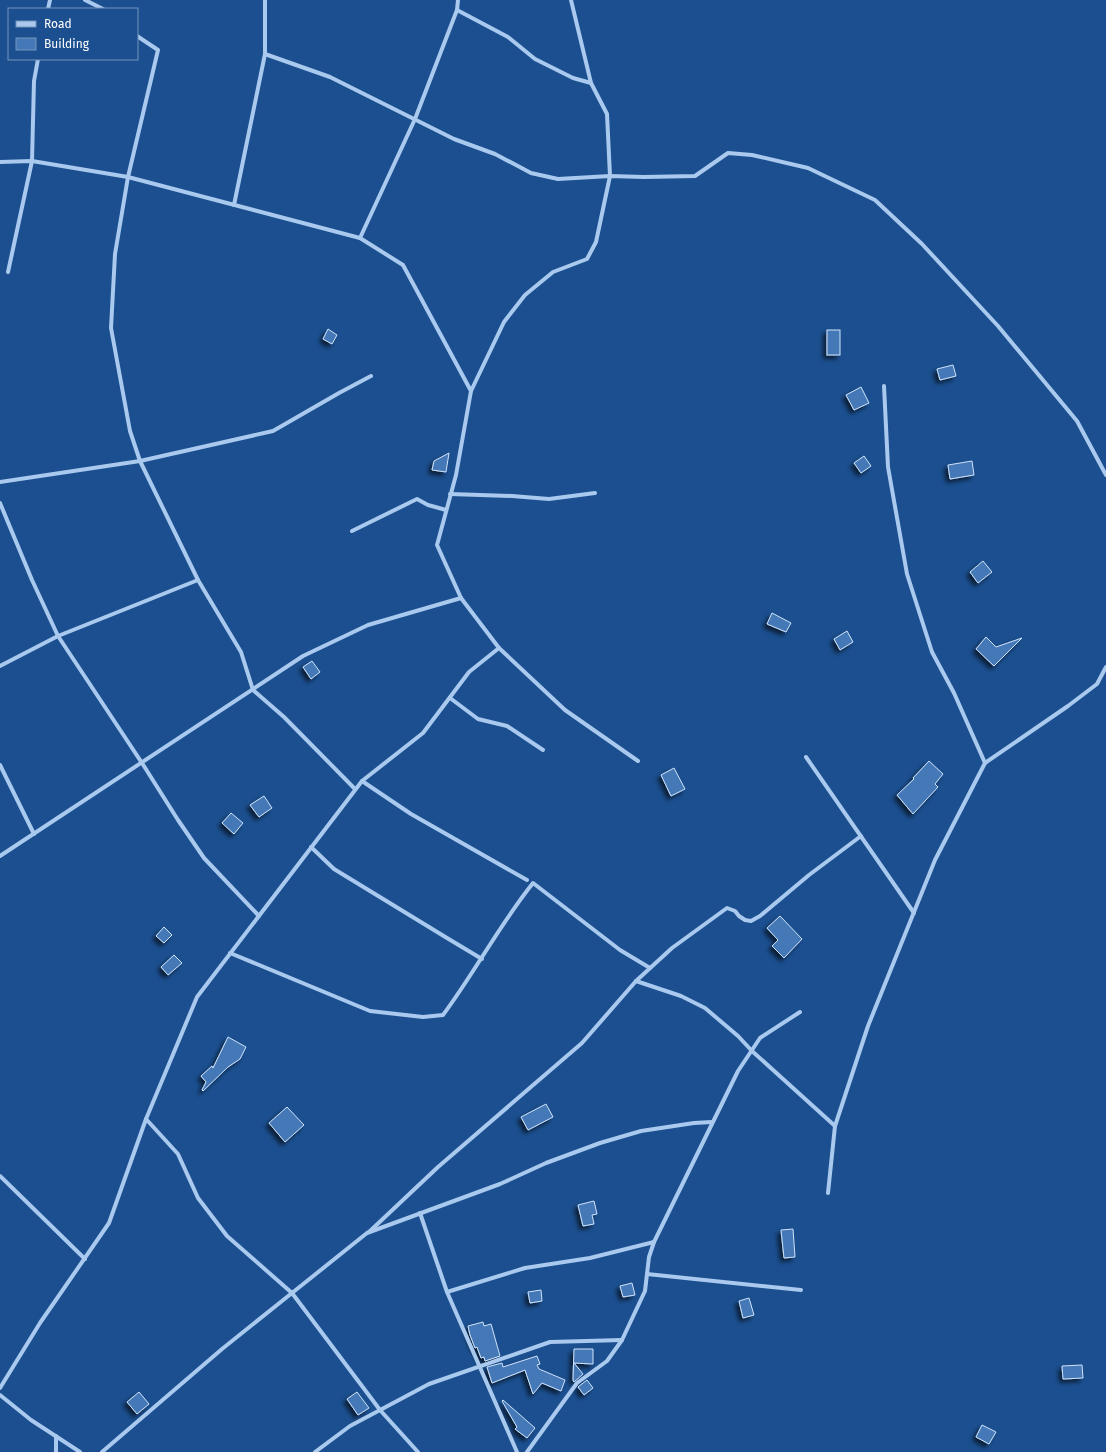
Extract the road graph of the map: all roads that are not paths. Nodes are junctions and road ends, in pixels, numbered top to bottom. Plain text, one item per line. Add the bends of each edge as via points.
1 (85, 0) edge
2 (265, 0) edge
3 (458, 0) edge
4 (571, 0) edge
5 (101, 8) edge
6 (457, 10) junction
7 (138, 37) edge
8 (265, 54) junction
9 (38, 60) edge
10 (591, 83) junction
11 (415, 119) junction
12 (32, 161) junction
13 (0, 162) edge
14 (610, 176) junction
15 (128, 177) junction
16 (234, 204) junction
17 (360, 238) junction
18 (8, 272) dead end
19 (372, 376) dead end
20 (884, 386) dead end
21 (471, 391) junction
22 (140, 461) junction
23 (1106, 475) edge
24 (0, 482) edge
25 (595, 493) dead end
26 (450, 494) junction
27 (0, 503) edge
28 (446, 510) junction
29 (352, 531) dead end
30 (198, 580) junction
31 (461, 598) junction
32 (58, 636) junction
33 (499, 648) junction
34 (0, 666) edge
35 (1106, 667) edge
36 (253, 690) junction
37 (450, 698) junction
38 (543, 750) dead end
39 (806, 757) dead end
40 (638, 761) dead end
41 (142, 763) junction
42 (985, 763) junction
43 (0, 765) edge
44 (362, 781) junction
45 (355, 789) junction
46 (34, 834) junction
47 (861, 836) junction
48 (312, 847) junction
49 (0, 856) edge
50 (527, 880) dead end
51 (914, 913) junction
52 (259, 916) junction
53 (230, 953) junction
54 (482, 958) junction
55 (650, 968) junction
56 (636, 981) junction
57 (800, 1012) dead end
58 (752, 1051) junction
59 (146, 1119) junction
60 (712, 1122) junction
61 (835, 1126) junction
62 (0, 1176) edge
63 (828, 1193) dead end
64 (420, 1213) junction
65 (367, 1233) junction
66 (654, 1242) junction
67 (85, 1259) junction
68 (647, 1274) junction
69 (801, 1290) dead end
70 (447, 1292) junction
71 (292, 1293) junction
72 (622, 1340) junction
73 (478, 1367) junction
74 (0, 1388) edge
75 (0, 1395) edge
76 (380, 1410) junction
77 (56, 1436) junction
78 (56, 1452) edge
79 (80, 1452) edge
80 (102, 1452) edge
81 (315, 1452) edge
82 (418, 1452) edge
83 (517, 1452) edge
84 (527, 1452) edge

1 - 5 street
2 - 8 street
3 - 6 street
4 - 10 street
6 - 10 street via 508,37 536,59 573,78
6 - 11 street
7 - 15 street via 158,50
8 - 11 street via 330,77
8 - 16 street
9 - 12 street via 34,81
10 - 14 street via 607,114
11 - 14 street via 454,139 495,154 531,173 558,179
11 - 17 street
12 - 13 street
12 - 15 street
12 - 18 street
14 - 21 street via 596,242 587,259 553,272 524,295 504,322
14 - 23 street via 696,176 728,154 752,155 808,168 875,200 922,244 998,326 1076,421
15 - 16 street
15 - 22 street via 115,254 111,328 130,431
16 - 17 street
17 - 21 street via 403,265
19 - 22 street via 272,431
20 - 42 street via 888,467 907,574 932,652 954,693
21 - 26 street via 456,475
22 - 24 street
22 - 30 street
25 - 26 street via 549,499
26 - 28 street
27 - 32 street
28 - 29 street via 417,499
28 - 31 street via 437,545
30 - 32 street
30 - 36 street via 241,652
31 - 33 street
31 - 36 street via 368,625 303,656
32 - 34 street
32 - 41 street
33 - 37 street via 469,672
33 - 40 street via 565,710
35 - 42 street via 1097,684
36 - 41 street
36 - 45 street via 284,716
37 - 38 street via 478,719 507,726
37 - 44 street via 423,733
39 - 47 street
41 - 46 street
41 - 52 street via 204,858
42 - 51 street via 935,860
43 - 46 street
44 - 45 street
44 - 50 street via 411,814
45 - 48 street
46 - 49 street
47 - 51 street
47 - 55 street via 760,916 750,921 745,920 727,908 672,948
48 - 52 street
48 - 54 street via 334,869
51 - 61 street via 868,1026
52 - 53 street
53 - 54 street via 370,1011 423,1017 443,1015
53 - 59 street via 197,997
54 - 55 street via 533,883 620,950
55 - 56 street
56 - 58 street via 681,996 705,1008
56 - 65 street via 582,1043 438,1167
57 - 58 street via 760,1038
58 - 60 street via 738,1071
58 - 61 street
59 - 67 street via 109,1223
59 - 71 street via 178,1154 198,1198 227,1236
60 - 64 street via 641,1131 600,1143
60 - 66 street
61 - 63 street
62 - 67 street
64 - 65 street
64 - 70 street
65 - 71 street
66 - 68 street
66 - 70 street via 590,1258 525,1268
67 - 74 street via 40,1323
68 - 69 street
68 - 72 street via 645,1291
70 - 73 street
71 - 76 street
71 - 80 street
72 - 73 street via 550,1342
72 - 84 street via 607,1361 577,1383
73 - 76 street via 429,1384
73 - 83 street
75 - 77 street
76 - 81 street via 350,1426
76 - 82 street
77 - 78 street
77 - 79 street

